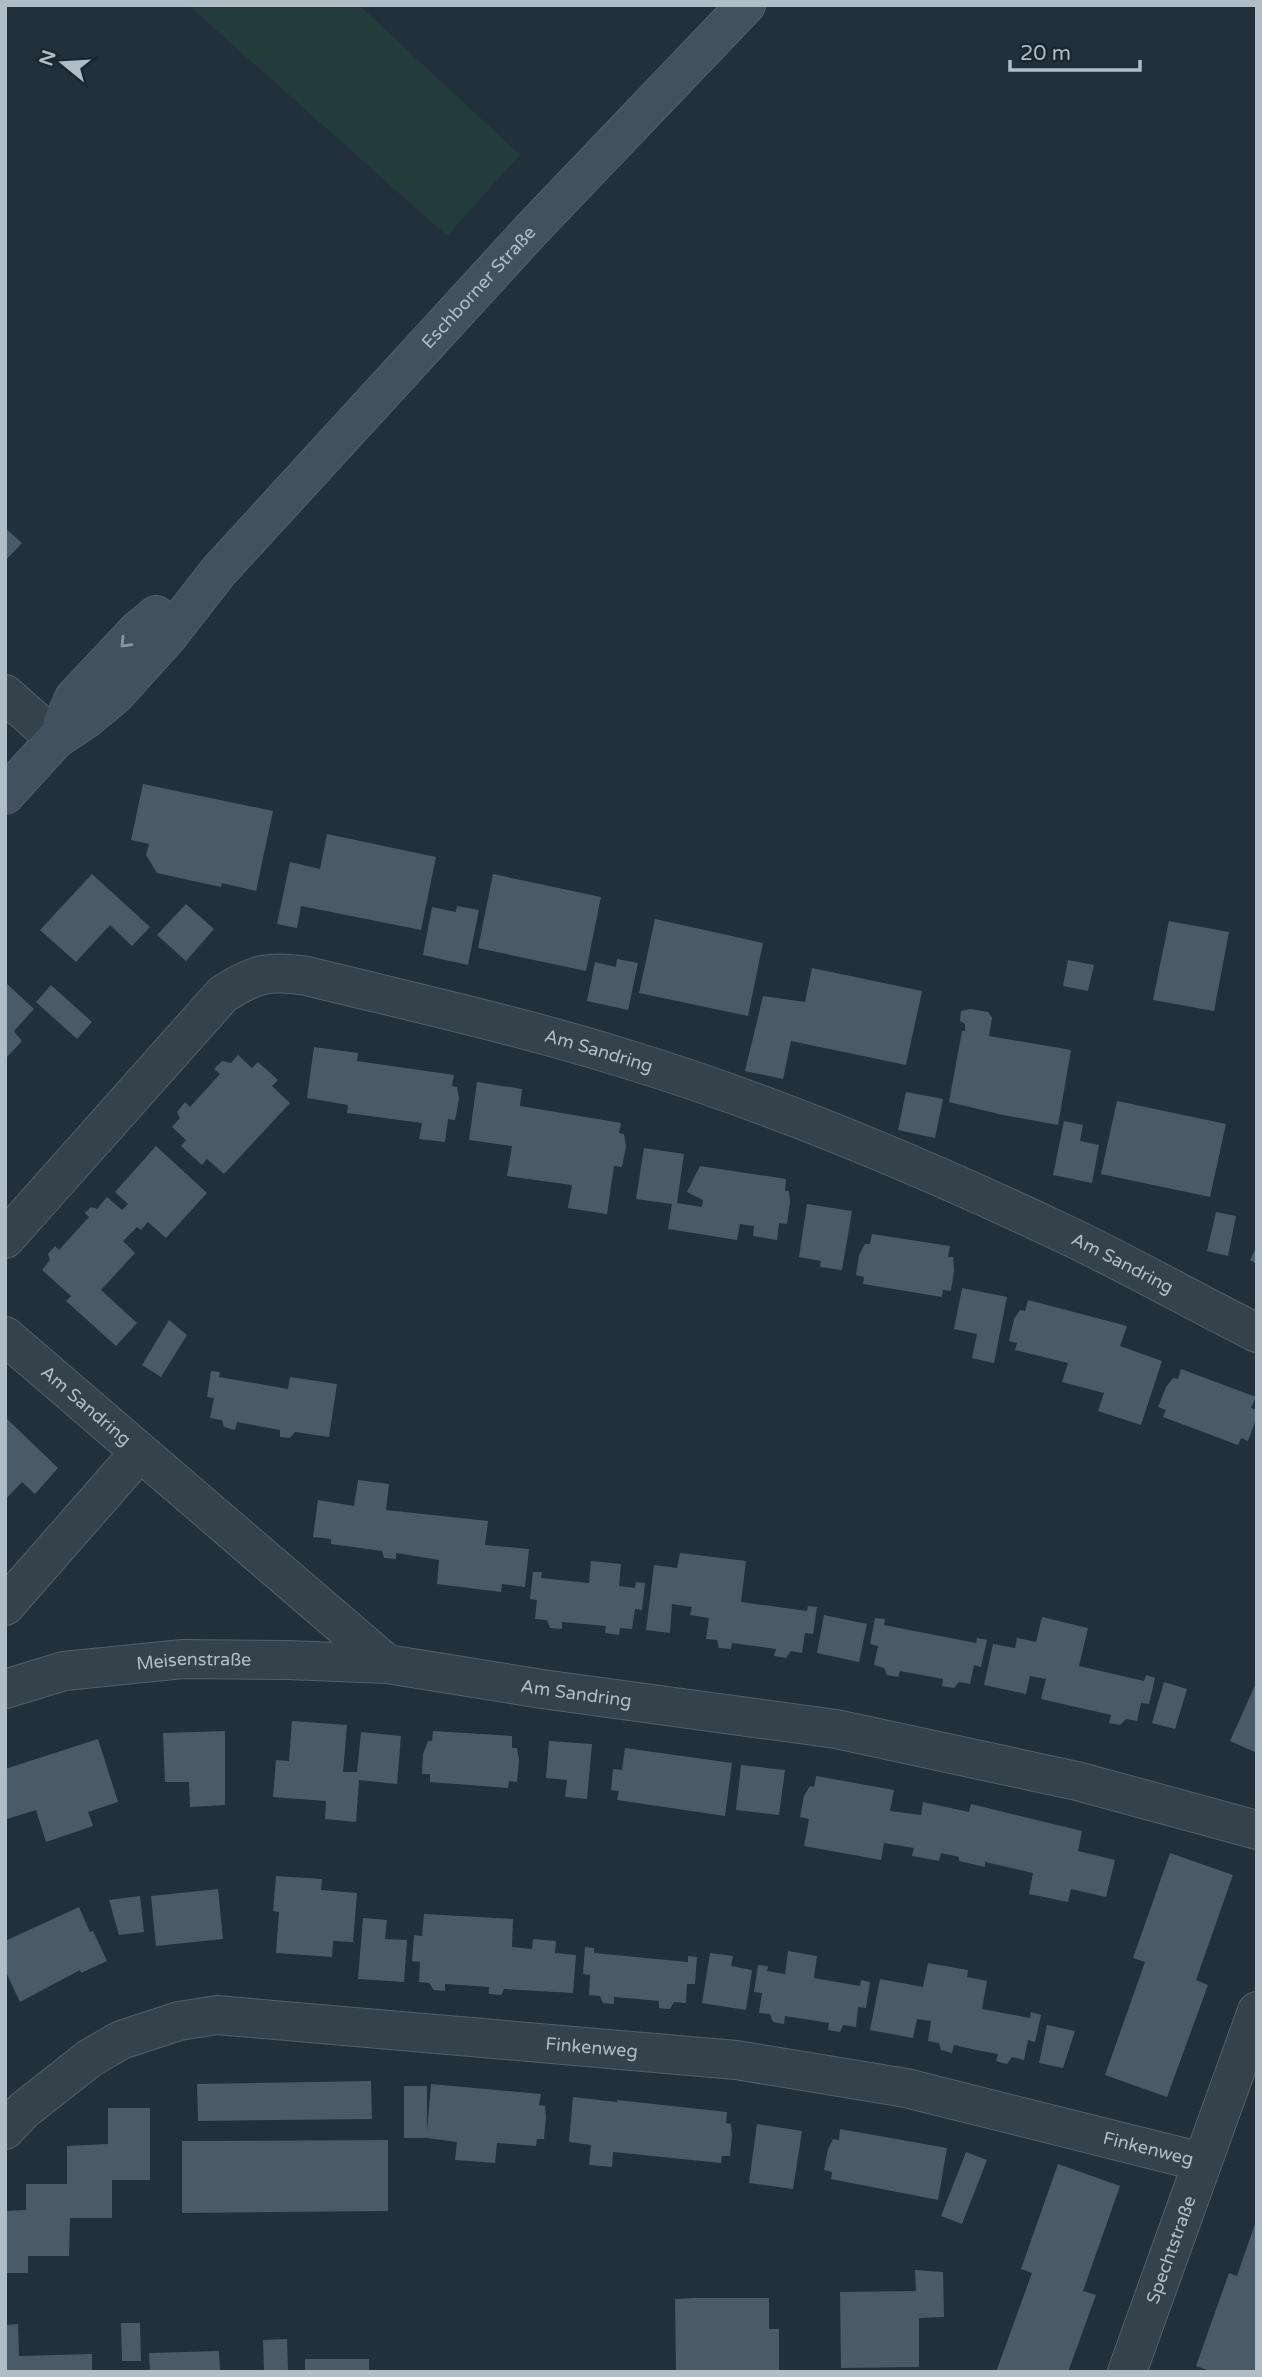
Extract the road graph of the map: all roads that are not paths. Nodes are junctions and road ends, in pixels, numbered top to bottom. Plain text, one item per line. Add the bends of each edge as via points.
1 (746, 5) edge
2 (5, 694) edge
3 (56, 739) junction
4 (5, 795) edge
5 (5, 1239) edge
6 (1257, 1334) edge
7 (5, 1336) edge
8 (139, 1453) junction
9 (5, 1606) edge
10 (387, 1664) junction
11 (5, 1689) edge
12 (1257, 1830) edge
13 (1257, 2011) edge
14 (5, 2130) edge
15 (1202, 2162) junction
16 (1127, 2372) edge

1 - 3 street, Eschborner Straße via 532,229 218,572 114,695
2 - 3 street
3 - 4 street, Eschborner Straße
5 - 6 street, Am Sandring via 223,994 249,978 280,972 518,1027 754,1103 934,1174 1057,1230
7 - 8 street, Am Sandring
8 - 9 street
8 - 10 street, Am Sandring
10 - 11 street, Meisenstraße via 183,1659 64,1671
10 - 12 street, Am Sandring via 836,1729 1077,1782
13 - 15 street, Spechtstraße
14 - 15 street, Finkenweg via 24,2109 121,2040 179,2021 217,2015 736,2060 906,2088
15 - 16 street, Spechtstraße

